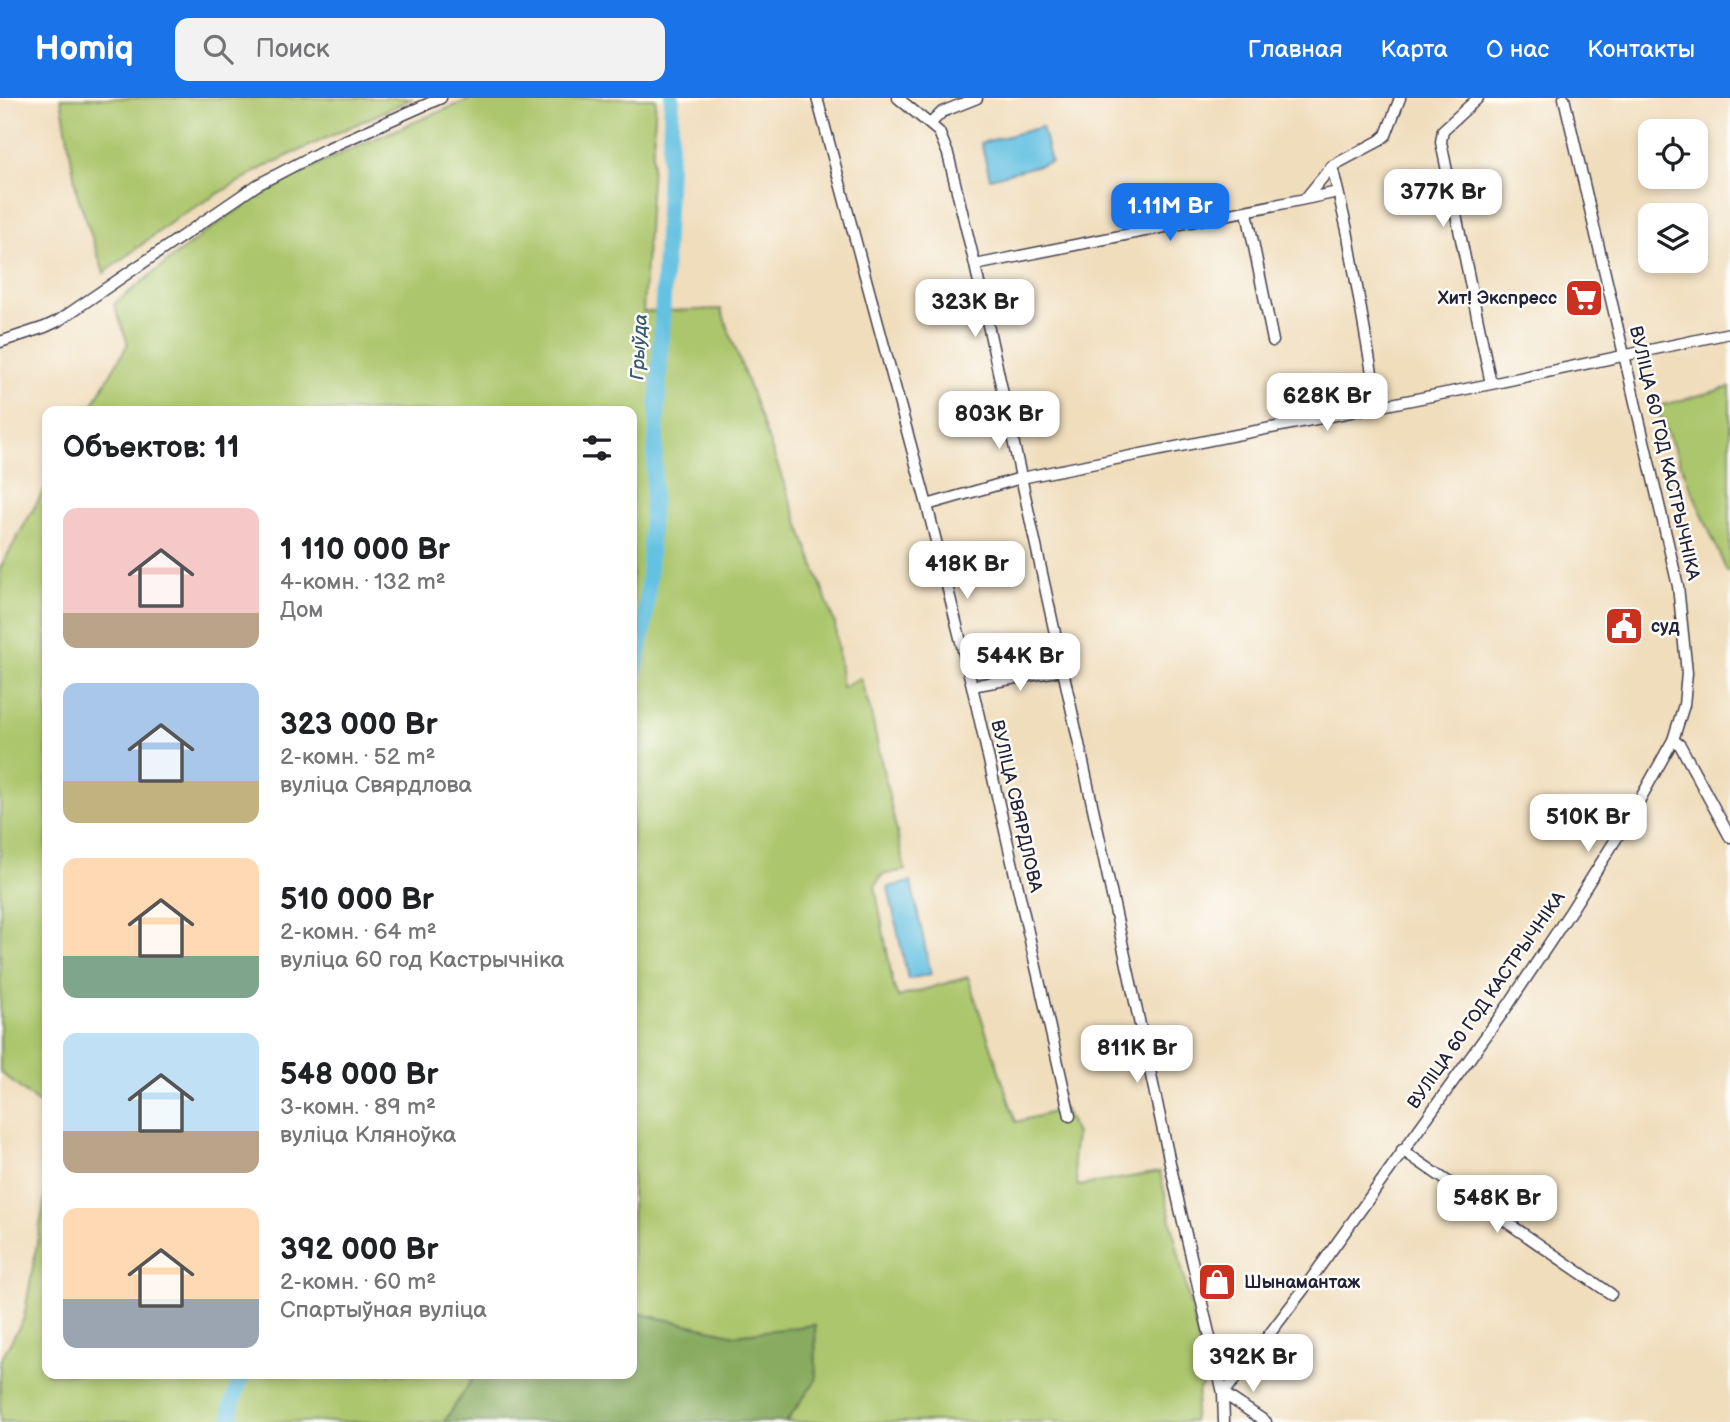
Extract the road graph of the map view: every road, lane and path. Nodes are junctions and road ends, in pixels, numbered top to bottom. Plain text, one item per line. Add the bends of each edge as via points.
1 (441, 98) edge
2 (817, 98) edge
3 (898, 98) edge
4 (977, 98) edge
5 (1400, 98) edge
6 (1478, 98) edge
7 (1564, 98) edge
8 (931, 123) junction
9 (1332, 166) junction
10 (1338, 192) junction
11 (1305, 199) junction
12 (1247, 212) junction
13 (975, 265) junction
14 (1730, 333) edge
15 (1273, 341) dead end
16 (0, 342) edge
17 (1625, 356) junction
18 (1490, 384) junction
19 (1378, 407) junction
20 (1021, 478) junction
21 (927, 505) junction
22 (1062, 670) junction
23 (972, 686) junction
24 (1673, 740) junction
25 (1730, 836) edge
26 (1070, 1116) dead end
27 (1402, 1150) junction
28 (1611, 1294) dead end
29 (1223, 1393) junction
30 (1224, 1422) edge
31 (1266, 1422) edge

1 - 16 street via 257,185 58,321
2 - 21 street, ВУЛІЦА СВЯРДЛОВА
3 - 8 street
4 - 8 street via 942,113
5 - 9 street via 1386,135
6 - 18 street via 1443,130 1441,142
7 - 17 street, ВУЛІЦА 60 ГОД КАСТРЫЧНІКА
8 - 13 street via 948,154
9 - 10 street
9 - 11 street
10 - 11 street
10 - 19 street
11 - 12 street
12 - 13 street
12 - 15 street
13 - 20 street
14 - 17 street
17 - 18 street
17 - 24 street, ВУЛІЦА 60 ГОД КАСТРЫЧНІКА via 1678,586 1685,636 1684,705
18 - 19 street
19 - 20 street
20 - 21 street
20 - 22 street
21 - 23 street, ВУЛІЦА СВЯРДЛОВА
22 - 23 street
22 - 29 street
23 - 26 street, ВУЛІЦА СВЯРДЛОВА
24 - 25 street
24 - 27 street, ВУЛІЦА 60 ГОД КАСТРЫЧНІКА via 1633,812 1509,1004
27 - 28 street
27 - 29 street, ВУЛІЦА 60 ГОД КАСТРЫЧНІКА
29 - 30 street
29 - 31 street

